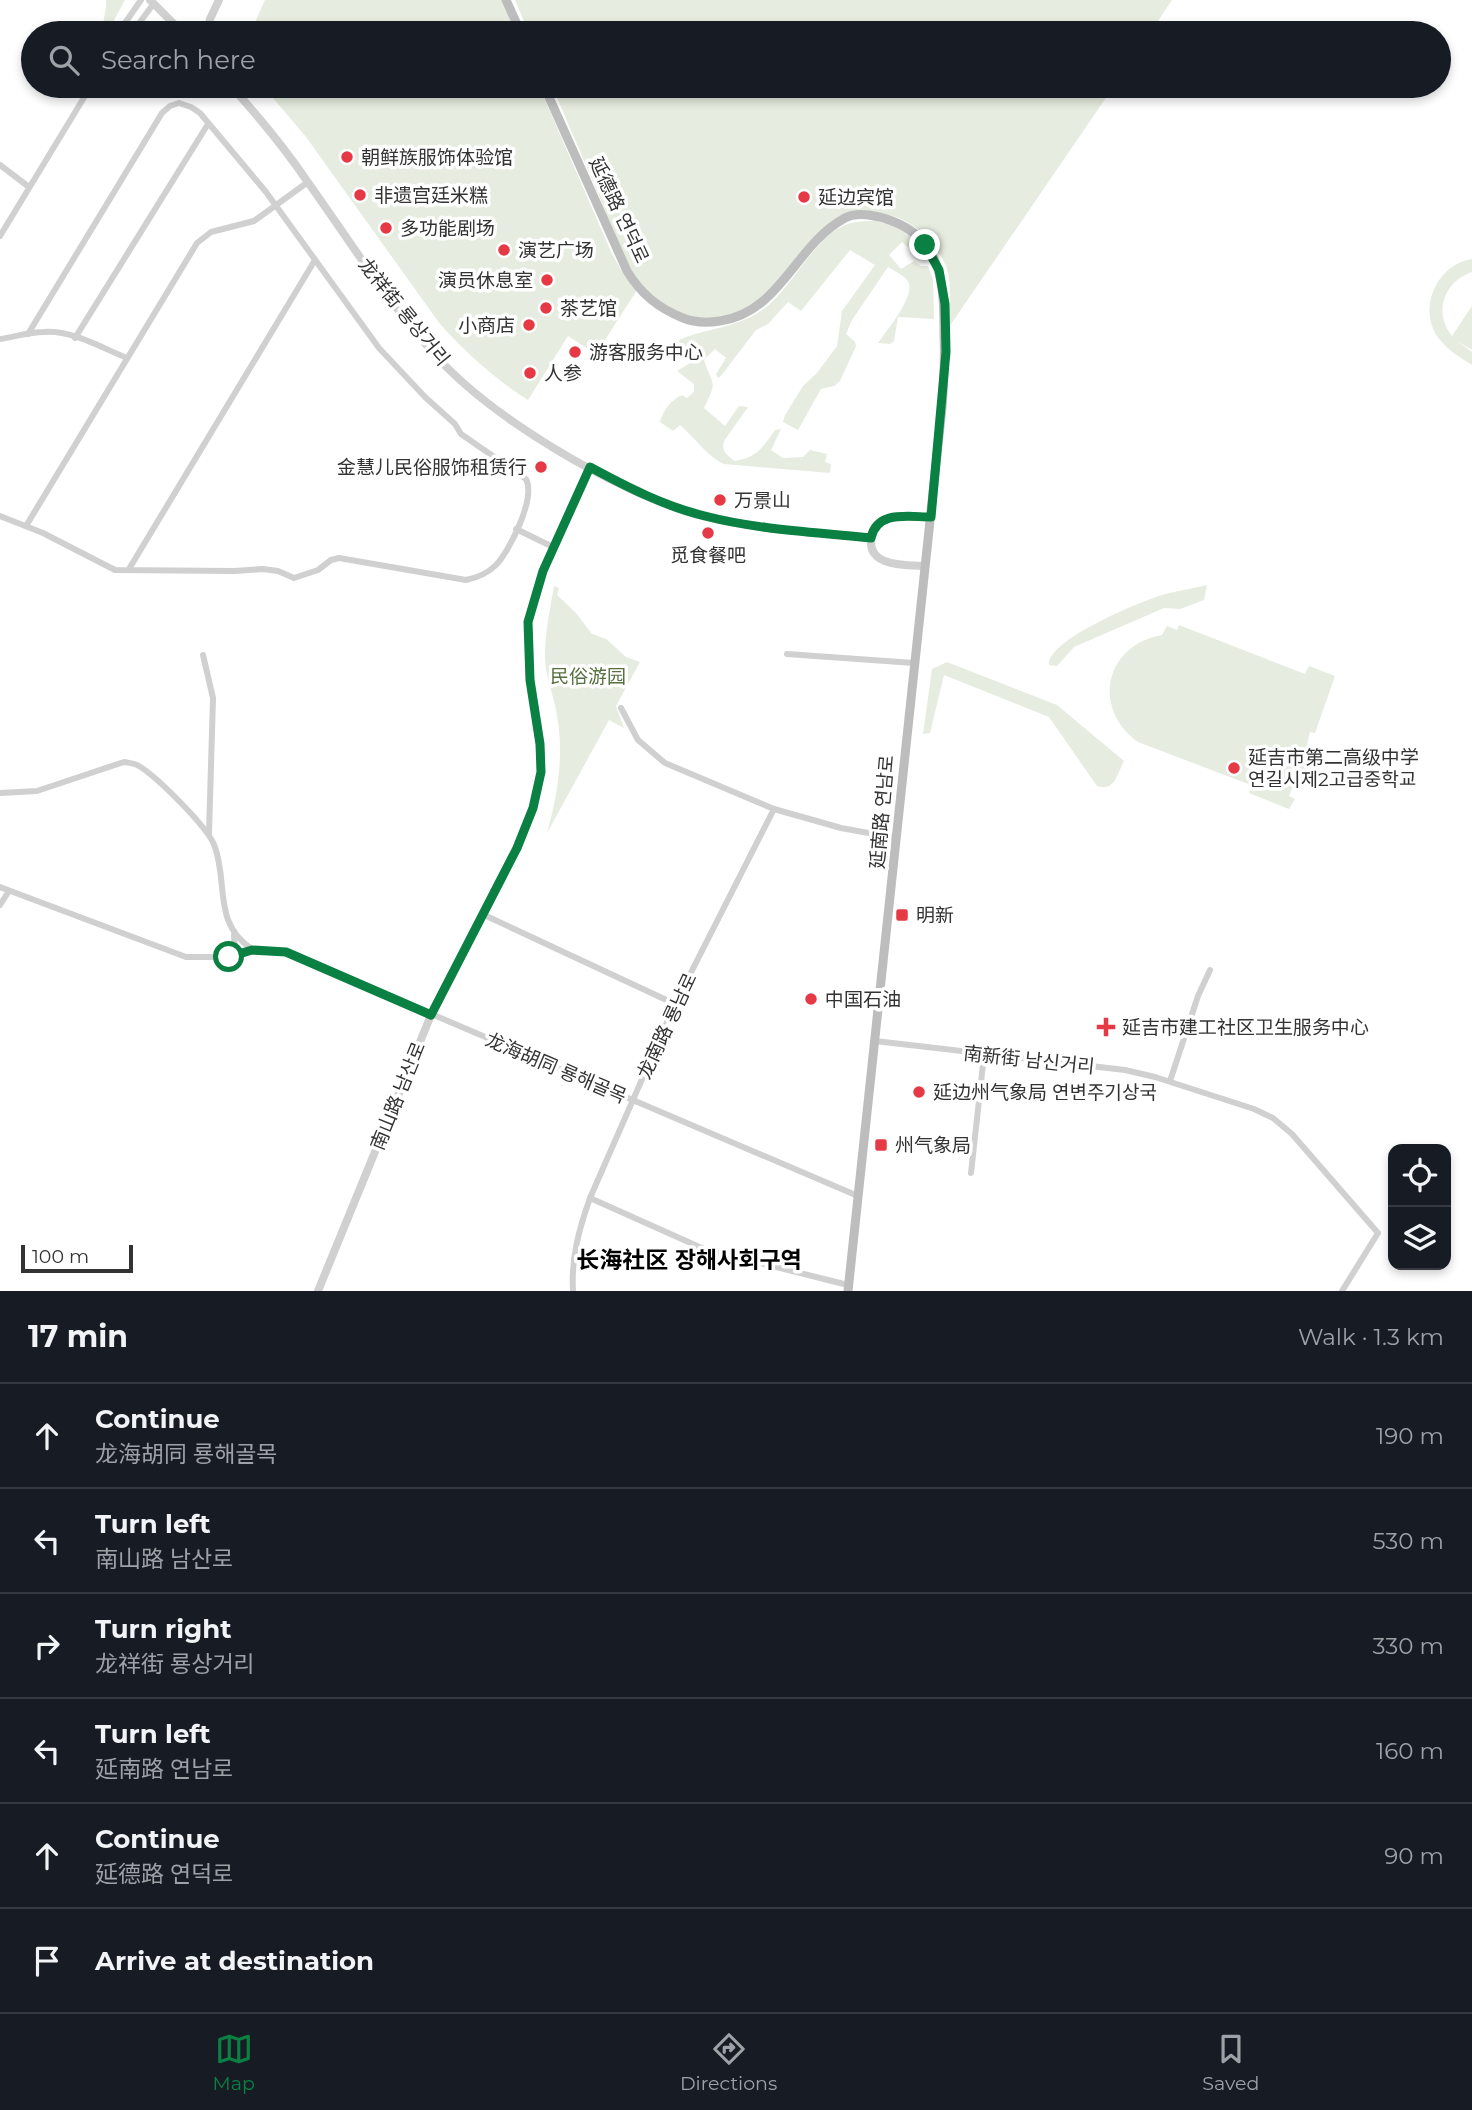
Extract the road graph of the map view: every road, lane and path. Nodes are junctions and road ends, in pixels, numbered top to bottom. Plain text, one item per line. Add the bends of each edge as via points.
1 (141, 0) edge
2 (219, 0) edge
3 (506, 0) edge
4 (152, 2) edge
5 (126, 21) edge
6 (140, 21) edge
7 (171, 21) edge
8 (210, 21) edge
9 (516, 21) edge
10 (84, 98) edge
11 (241, 98) edge
12 (549, 98) edge
13 (208, 124) junction
14 (0, 165) edge
15 (308, 182) junction
16 (29, 187) junction
17 (276, 206) junction
18 (0, 236) edge
19 (315, 260) junction
20 (28, 334) junction
21 (944, 335) joint
22 (75, 338) junction
23 (0, 340) edge
24 (127, 358) junction
25 (590, 467) junction
26 (0, 516) edge
27 (931, 517) junction
28 (26, 526) junction
29 (516, 529) junction
30 (871, 538) junction
31 (553, 547) junction
32 (925, 566) junction
33 (129, 569) junction
34 (787, 654) dead end
35 (203, 655) dead end
36 (914, 663) junction
37 (621, 708) dead end
38 (0, 793) edge
39 (774, 809) junction
40 (208, 833) junction
41 (896, 838) junction
42 (0, 887) edge
43 (9, 891) junction
44 (0, 905) edge
45 (482, 914) junction
46 (232, 927) junction
47 (252, 950) junction
48 (229, 957) junction
49 (1210, 970) dead end
50 (675, 1003) junction
51 (431, 1015) junction
52 (875, 1041) junction
53 (984, 1055) junction
54 (1170, 1081) junction
55 (632, 1101) junction
56 (971, 1173) dead end
57 (858, 1196) junction
58 (590, 1198) junction
59 (848, 1288) edge
60 (318, 1291) edge
61 (573, 1291) edge
62 (1342, 1291) edge

1 - 5 street
2 - 8 street
3 - 9 main road
4 - 6 street
4 - 7 street
10 - 16 street
11 - 15 street, 龙祥街 룡상거리
12 - 21 main road, 延德路 연덕로 via 627,271 656,304 697,322 738,316 770,296 833,226 848,217 866,215 901,225 933,257 943,287
13 - 17 street
13 - 20 street via 184,104 162,113
13 - 22 street
14 - 16 street
15 - 17 street
15 - 25 street, 龙祥街 룡상거리 via 377,282 443,364 509,418
16 - 18 street
17 - 19 street
17 - 24 street via 254,221 211,233 197,243
19 - 29 street via 379,348 425,397 461,434 526,479 528,501
19 - 33 street
20 - 22 street via 45,331
20 - 23 street
21 - 27 main road, 延南路 연남로
22 - 24 street
24 - 28 street
25 - 30 street, 龙祥街 룡상거리 via 652,498 704,516 745,525
25 - 31 street, 南山路 남산로
26 - 28 street
27 - 30 street via 888,518 876,525
27 - 32 main road, 延南路 연남로
28 - 33 street via 108,568
29 - 31 street
29 - 33 street via 496,564 466,580 339,558 294,578 263,569
30 - 32 street via 874,553 885,562
31 - 45 street, 南山路 남산로 via 528,630 541,772 523,833
32 - 36 main road, 延南路 연남로
34 - 36 street
35 - 40 street via 213,698
36 - 41 main road, 延南路 연남로
37 - 39 street via 638,740 665,763
38 - 40 street via 37,791 124,762 137,764
39 - 41 street
39 - 50 street, 龙南路 룡남로
40 - 46 street via 216,849 224,909
41 - 52 main road, 延南路 연남로
42 - 43 street
43 - 44 street
43 - 48 street via 186,957
45 - 50 street
45 - 51 street, 南山路 남산로
46 - 47 street
46 - 48 street via 236,942
47 - 48 street
47 - 51 street, 龙海胡同 룡해골목 via 286,952
49 - 54 street
50 - 55 street, 龙南路 룡남로
51 - 55 street, 龙海胡同 룡해골목
51 - 60 street, 南山路 남산로
52 - 53 street, 南新街 남신거리
52 - 57 main road, 延南路 연남로
53 - 54 street, 南新街 남신거리 via 1125,1070
53 - 56 street
54 - 62 street, 南新街 남신거리 via 1273,1118 1378,1233
55 - 57 street, 龙海胡同 룡해골목
55 - 58 street, 龙南路 룡남로
57 - 59 main road, 延南路 연남로
58 - 59 street via 704,1249
58 - 61 street, 龙南路 룡남로 via 576,1242

